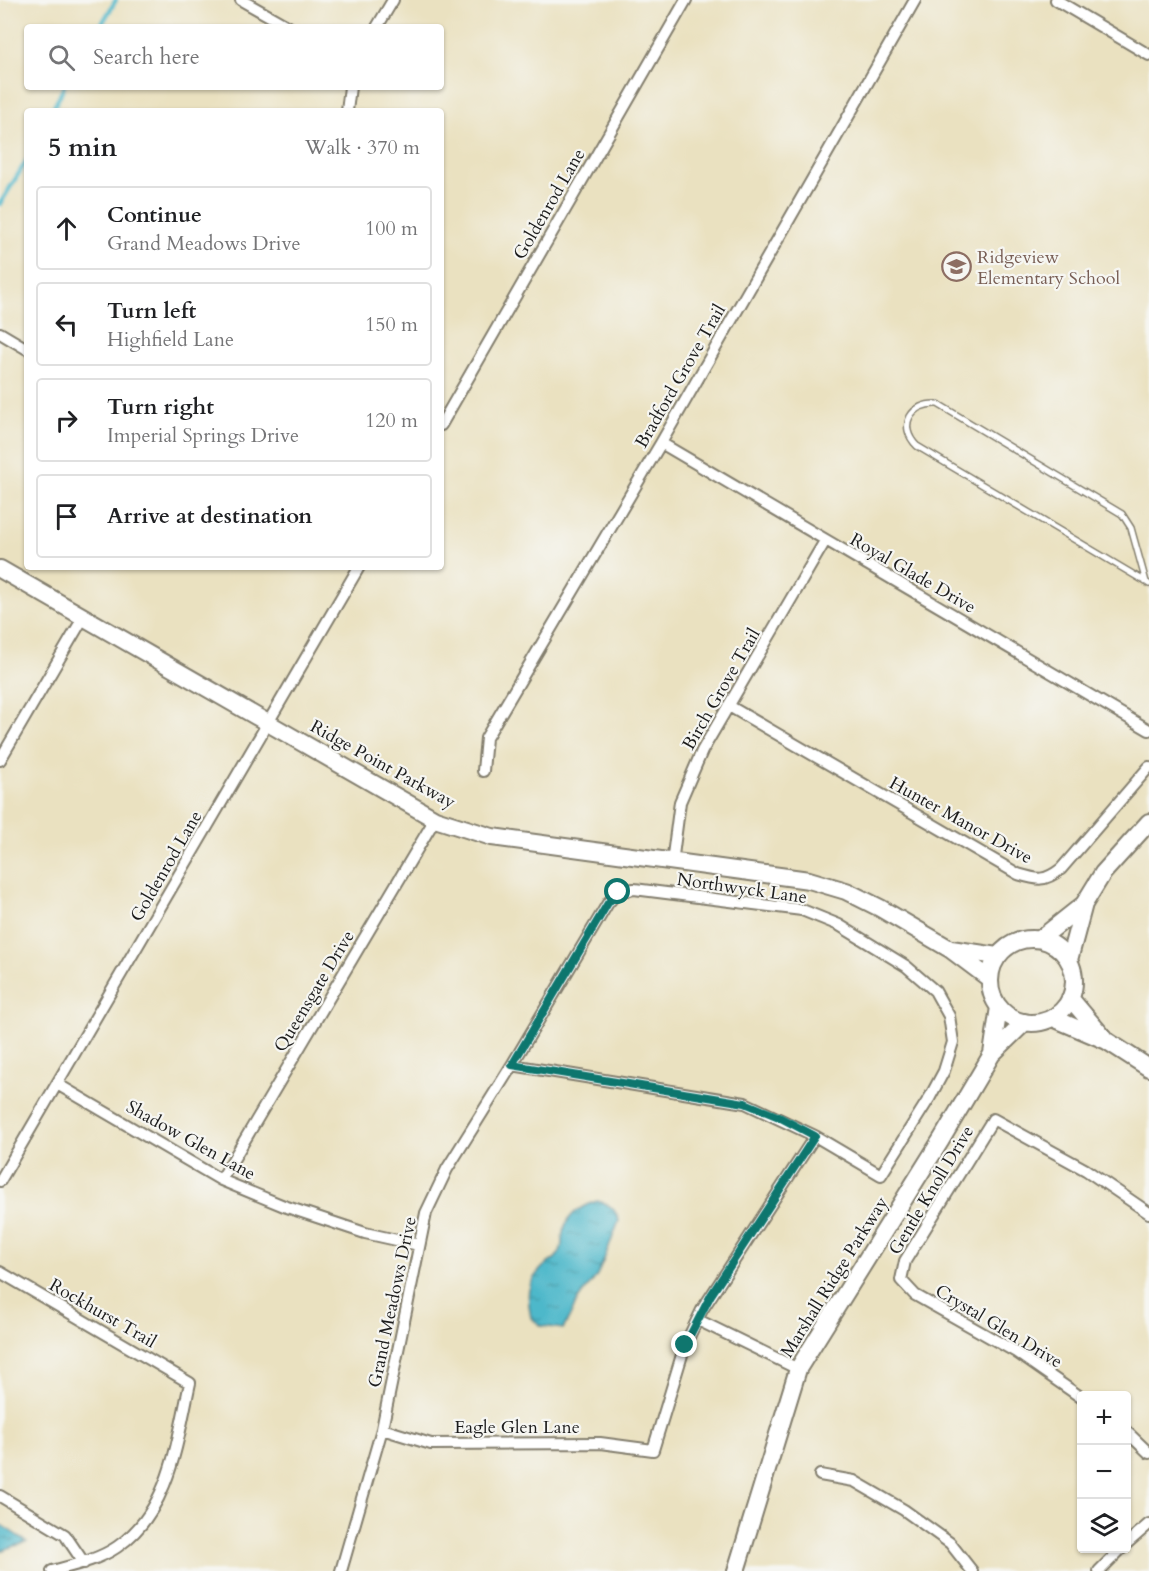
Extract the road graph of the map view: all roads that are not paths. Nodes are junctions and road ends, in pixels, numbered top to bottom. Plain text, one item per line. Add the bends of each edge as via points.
1 (241, 0) edge
2 (393, 0) edge
3 (686, 0) edge
4 (915, 0) edge
5 (1056, 0) edge
6 (284, 24) edge
7 (379, 24) edge
8 (1149, 55) edge
9 (350, 90) edge
10 (347, 108) edge
11 (0, 333) edge
12 (24, 347) edge
13 (444, 420) edge
14 (661, 443) junction
15 (825, 541) junction
16 (0, 569) edge
17 (357, 570) edge
18 (1147, 583) edge
19 (83, 618) junction
20 (729, 706) junction
21 (269, 722) junction
22 (1149, 730) edge
23 (0, 760) edge
24 (1149, 767) edge
25 (483, 771) dead end
26 (435, 819) junction
27 (1149, 822) edge
28 (672, 863) junction
29 (608, 903) joint
30 (1084, 904) junction
31 (1040, 939) junction
32 (950, 949) junction
33 (998, 956) junction
34 (1069, 960) junction
35 (990, 979) junction
36 (1070, 999) junction
37 (999, 1007) junction
38 (1053, 1018) junction
39 (1025, 1023) junction
40 (1107, 1041) junction
41 (992, 1054) junction
42 (512, 1065) junction
43 (1149, 1068) edge
44 (57, 1084) junction
45 (815, 1136) junction
46 (221, 1180) junction
47 (0, 1181) edge
48 (1149, 1214) edge
49 (418, 1245) junction
50 (0, 1272) edge
51 (902, 1280) joint
52 (698, 1320) junction
53 (798, 1369) junction
54 (1077, 1395) edge
55 (382, 1429) junction
56 (1131, 1436) edge
57 (1149, 1453) edge
58 (820, 1474) dead end
59 (0, 1496) edge
60 (1149, 1524) edge
61 (1131, 1540) edge
62 (1117, 1553) edge
63 (84, 1563) junction
64 (52, 1571) edge
65 (341, 1571) edge
66 (736, 1571) edge
67 (972, 1571) edge
68 (1099, 1571) edge

1 - 6 street
2 - 7 street
3 - 13 street, Goldenrod Lane
4 - 14 street, Bradford Grove Trail
5 - 8 street
9 - 10 street
11 - 12 street
14 - 15 street, Royal Glade Drive
14 - 25 street, Bradford Grove Trail via 486,738
15 - 20 street, Birch Grove Trail
15 - 22 street, Royal Glade Drive
16 - 19 street, Ridge Point Parkway
17 - 21 street, Goldenrod Lane
18 - 18 lane via 917,446 908,430 913,413 919,406 938,404 1122,514 1131,528
19 - 21 street, Ridge Point Parkway
19 - 23 street
20 - 24 street, Hunter Manor Drive via 1018,874 1038,880 1061,869
20 - 28 street, Birch Grove Trail via 702,751 680,802
21 - 26 street, Ridge Point Parkway
21 - 44 street, Goldenrod Lane
26 - 28 street, Ridge Point Parkway via 492,837
26 - 46 street, Queensgate Drive
27 - 30 street via 1103,873
28 - 32 street, Ridge Point Parkway via 809,880 846,891
29 - 42 street, Grand Meadows Drive
29 - 45 street, Northwyck Lane via 618,892 634,889 802,910 839,925 906,966 935,991 949,1016 953,1042 944,1071 882,1175
30 - 31 street
30 - 34 street
31 - 33 street via 1019,940
31 - 34 street via 1059,949
32 - 33 street
32 - 35 street
33 - 35 street
34 - 36 street via 1074,978
35 - 37 street
36 - 38 street
36 - 40 street
37 - 39 street
37 - 41 street, Marshall Ridge Parkway
38 - 39 street
38 - 40 street
39 - 41 street, Marshall Ridge Parkway
40 - 43 street
41 - 53 street, Marshall Ridge Parkway
42 - 45 street via 745,1103
42 - 49 street, Grand Meadows Drive via 447,1169 426,1213
44 - 46 street, Shadow Glen Lane
44 - 47 street, Goldenrod Lane
45 - 52 street
46 - 49 street, Shadow Glen Lane via 364,1233
48 - 51 street, Gentle Knoll Drive via 1086,1170 993,1119 905,1261
49 - 55 street, Grand Meadows Drive
50 - 63 street, Rockhurst Trail via 190,1383 172,1460 160,1495 144,1524 117,1548
51 - 54 street, Crystal Glen Drive via 915,1295 1016,1352
52 - 53 street
52 - 55 street, Eagle Glen Lane via 685,1345 653,1450 600,1443 431,1444
53 - 66 street, Marshall Ridge Parkway
55 - 65 street, Grand Meadows Drive
56 - 57 street
58 - 67 street via 854,1481 904,1510 950,1543
59 - 63 street via 65,1535
60 - 61 street
62 - 68 street
63 - 64 street

